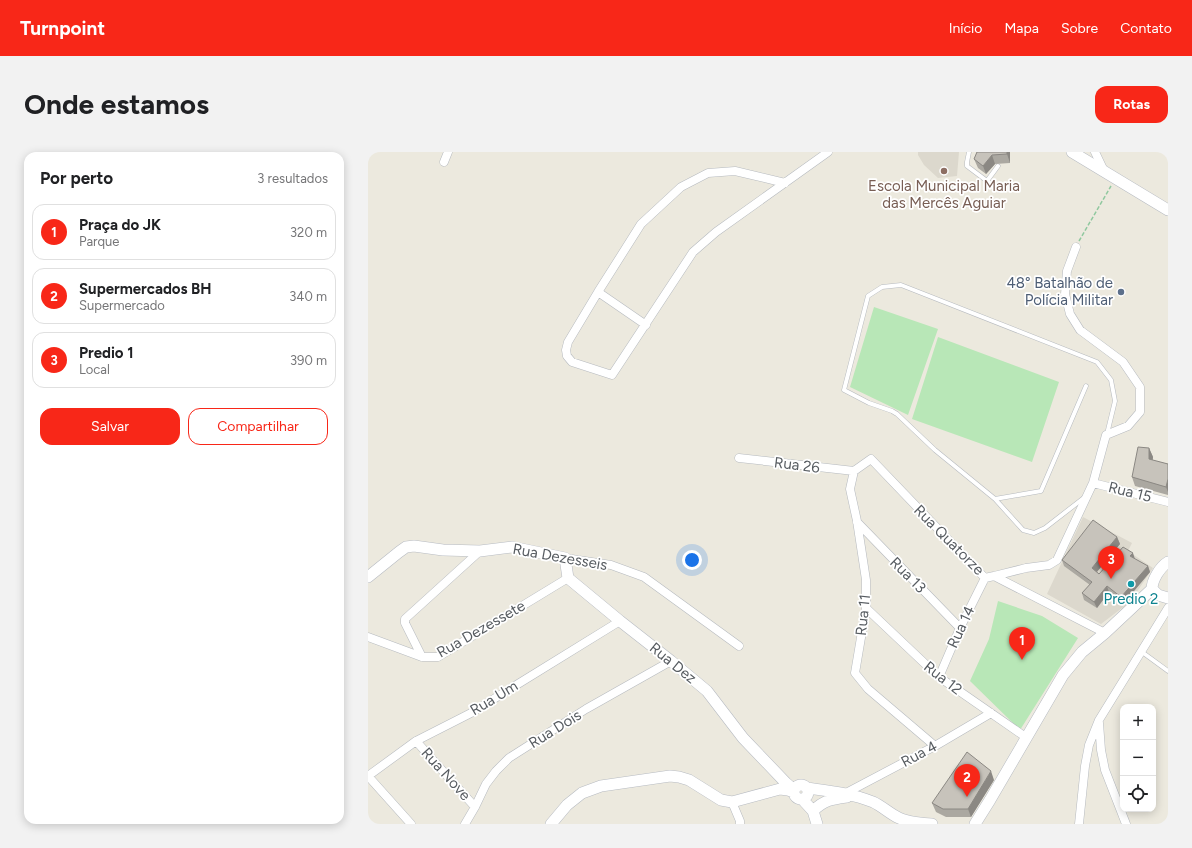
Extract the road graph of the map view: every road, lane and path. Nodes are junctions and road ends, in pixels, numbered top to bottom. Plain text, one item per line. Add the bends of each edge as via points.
1 (448, 152) edge
2 (828, 152) edge
3 (969, 152) edge
4 (1072, 152) edge
5 (1095, 152) edge
6 (444, 162) dead end
7 (998, 166) dead end
8 (1104, 171) junction
9 (1115, 179) junction
10 (987, 181) junction
11 (786, 183) junction
12 (999, 190) dead end
13 (1168, 210) edge
14 (1076, 246) joint
15 (598, 292) junction
16 (646, 324) junction
17 (1086, 386) dead end
18 (1106, 435) junction
19 (739, 458) dead end
20 (854, 471) junction
21 (1093, 483) junction
22 (1087, 495) junction
23 (995, 499) junction
24 (1168, 502) edge
25 (857, 521) junction
26 (480, 551) junction
27 (565, 558) junction
28 (1168, 562) edge
29 (994, 576) junction
30 (368, 578) edge
31 (568, 578) junction
32 (985, 578) junction
33 (1152, 589) junction
34 (1168, 598) edge
35 (866, 608) junction
36 (1168, 608) edge
37 (620, 621) junction
38 (960, 628) junction
39 (1105, 633) junction
40 (368, 638) edge
41 (739, 646) dead end
42 (1142, 652) junction
43 (422, 657) junction
44 (671, 661) junction
45 (1168, 671) edge
46 (939, 677) junction
47 (991, 713) junction
48 (1099, 720) junction
49 (1027, 738) junction
50 (416, 741) junction
51 (935, 746) junction
52 (368, 776) edge
53 (799, 792) junction
54 (851, 795) junction
55 (732, 802) junction
56 (475, 807) junction
57 (813, 811) junction
58 (411, 824) edge
59 (464, 824) edge
60 (551, 824) edge
61 (740, 824) edge
62 (817, 824) edge
63 (932, 824) edge
64 (975, 824) edge
65 (1079, 824) edge
66 (1126, 824) edge

1 - 6 street
2 - 11 street
3 - 10 lane via 967,166
4 - 8 street
5 - 8 street
7 - 10 lane
8 - 9 street
9 - 13 street
9 - 14 path
10 - 12 lane
11 - 15 street via 735,171 708,173 681,187 641,224
11 - 16 street via 716,232 693,252
14 - 18 street via 1067,271 1065,294 1070,314 1080,330 1123,362 1140,387 1140,412 1128,426
15 - 16 street
15 - 16 street via 568,342 567,356 572,362 612,375
17 - 23 lane via 1041,491
18 - 21 street
18 - 23 lane via 1115,402 1111,380 1096,362 901,285 882,287 868,296 844,390 897,414 935,450
19 - 20 street, Rua 26
20 - 25 street, Rua 11 via 850,489
20 - 32 street, Rua Quatorze via 871,459
21 - 22 street
21 - 24 street, Rua 15
22 - 23 lane via 1045,528 1034,533 1023,530
22 - 29 street via 1056,560 1049,565
25 - 35 street, Rua 11 via 866,580
25 - 38 street, Rua 13
26 - 27 street, Rua Dezesseis via 512,547
26 - 30 street, Rua Dezesseis via 406,547
26 - 43 street via 405,619
27 - 31 street
27 - 41 street, Rua Dezesseis via 611,565 644,578
28 - 33 street via 1153,582
29 - 32 street, Rua Quatorze
29 - 39 street, Rua Quatorze
31 - 37 street, Rua Dez
31 - 43 street, Rua Dezessete via 438,657
32 - 38 street, Rua 14
33 - 34 street via 1158,596
33 - 39 street
35 - 46 street, Rua 12
35 - 51 street, Rua 11 via 854,674 868,690
36 - 42 street
37 - 44 street, Rua Dez
37 - 50 street, Rua Um via 471,713
38 - 46 street, Rua 14
39 - 49 street via 1082,652 1064,675
40 - 43 street, Rua Dezessete
42 - 45 lane
42 - 48 street
44 - 53 street, Rua Dez via 707,691 744,738
44 - 56 street, Rua Dois via 586,709 509,758 486,784
46 - 47 street, Rua 12
47 - 49 street, Rua 12
47 - 51 street, Rua 4
48 - 65 street via 1086,759
48 - 66 street via 1105,770
49 - 64 street
50 - 52 street, Rua Um
50 - 56 street, Rua Nove
51 - 54 street, Rua 4
52 - 58 street
53 - 54 street
53 - 55 street via 780,789
53 - 57 street, Rua Dez
54 - 57 street via 822,802
54 - 63 street via 874,803 899,818
55 - 60 street via 721,800 689,780 670,776 601,786 582,793 567,805
55 - 61 street
56 - 59 street, Rua Dois
57 - 62 street

